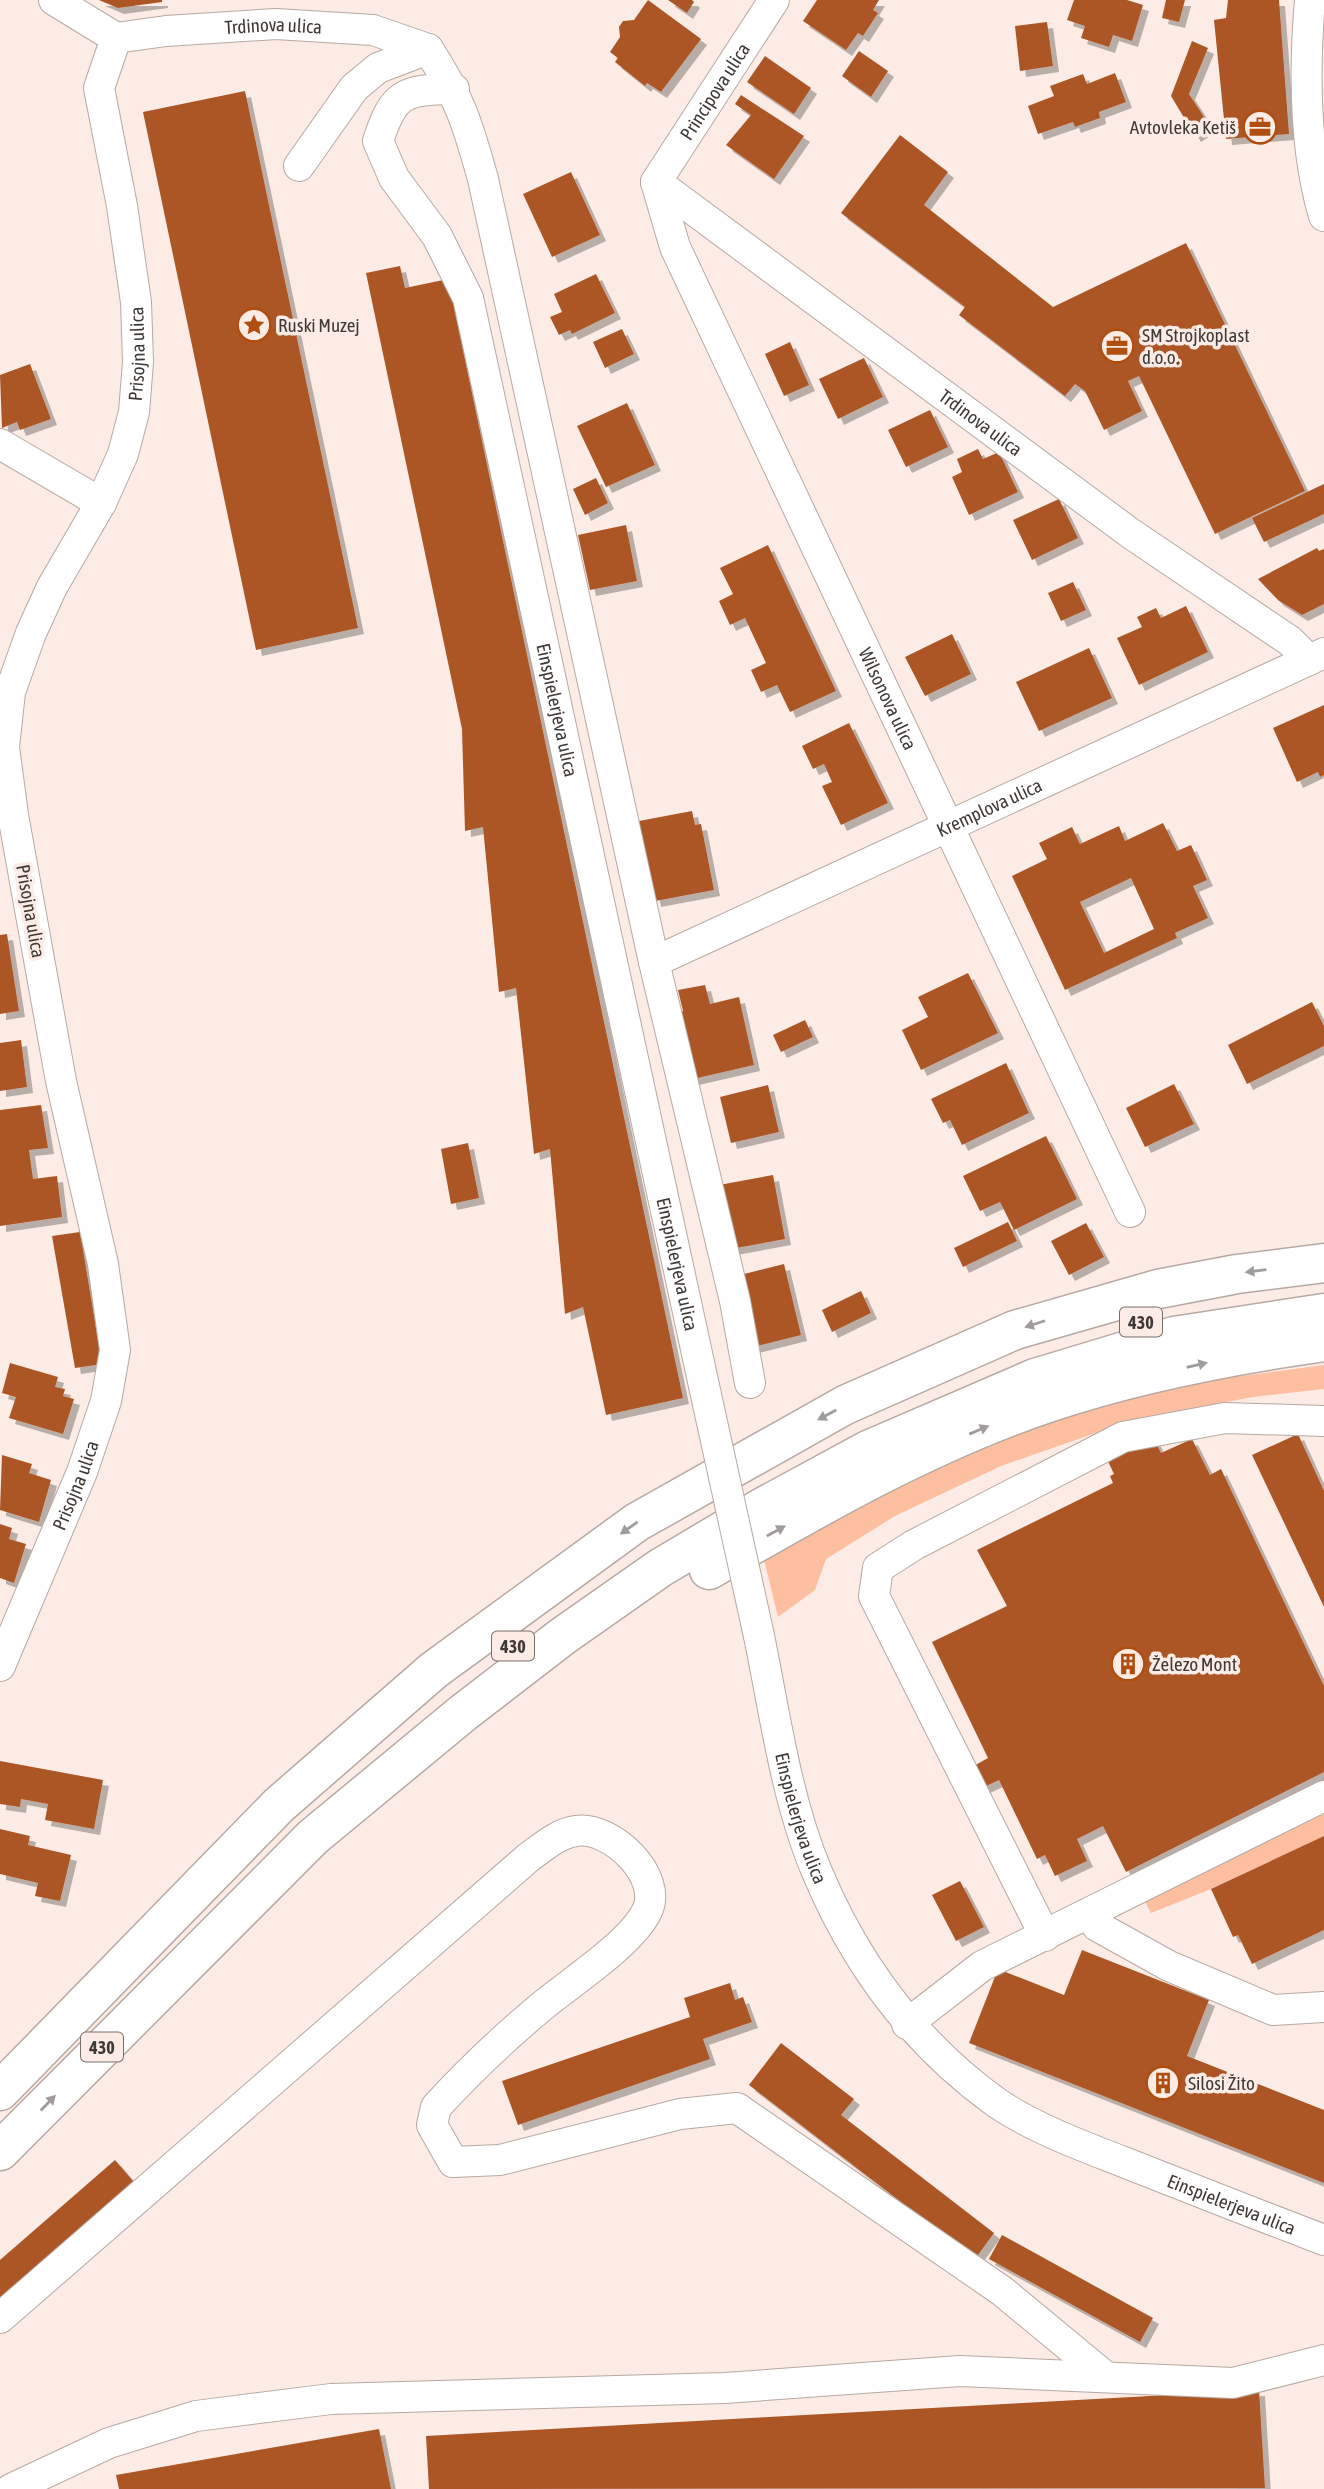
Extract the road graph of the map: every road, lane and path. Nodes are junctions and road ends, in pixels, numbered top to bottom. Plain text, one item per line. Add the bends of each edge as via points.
1 (54, 0) edge
2 (774, 0) edge
3 (1310, 0) edge
4 (116, 38) junction
5 (428, 49) junction
6 (454, 89) junction
7 (299, 166) dead end
8 (656, 182) junction
9 (1323, 207) edge
10 (0, 444) edge
11 (101, 503) junction
12 (1316, 657) edge
13 (948, 826) junction
14 (654, 961) junction
15 (1130, 1212) dead end
16 (1324, 1263) edge
17 (1324, 1288) edge
18 (1324, 1313) edge
19 (1324, 1342) edge
20 (750, 1383) dead end
21 (1324, 1421) edge
22 (0, 1666) edge
23 (1324, 1796) edge
24 (1090, 1914) junction
25 (1045, 1936) junction
26 (206, 1945) junction
27 (108, 1981) junction
28 (1324, 2007) edge
29 (907, 2024) junction
30 (0, 2091) edge
31 (0, 2151) edge
32 (1324, 2240) edge
33 (0, 2318) edge
34 (1324, 2360) edge
35 (1107, 2377) junction
36 (11, 2489) edge

1 - 4 street
2 - 8 street, Principova ulica
3 - 9 street via 1306,43 1309,122
4 - 5 street, Trdinova ulica via 276,24 373,30
4 - 11 street, Prisojna ulica via 99,88 132,274 138,362 134,412 123,454
5 - 6 street, Einspielerjeva ulica
5 - 7 street via 378,68 354,88
6 - 14 street, Einspielerjeva ulica via 483,178
6 - 29 street, Einspielerjeva ulica, bridge via 415,90 389,109 379,141 394,178 436,236 468,298 797,1812 817,1871 851,1943
8 - 12 street, Trdinova ulica via 1130,534
8 - 13 street, Wilsonova ulica via 675,247
10 - 11 street
11 - 22 street, Prisojna ulica via 30,633 10,692 4,747 61,1081 103,1264 115,1350 106,1401 82,1472
12 - 13 street, Kremplova ulica
13 - 14 street, Kremplova ulica
13 - 15 street, Wilsonova ulica
14 - 20 street, Einspielerjeva ulica via 735,1301
16 -> 27 highway via 1158,1289 1015,1330 845,1405 637,1522 435,1670 299,1787
17 - 27 highway, 430 via 1242,1299 1084,1337 1023,1358 857,1430 750,1485 649,1548 447,1696
18 - 26 highway, 430 via 1174,1336 1035,1378 869,1450 761,1508 660,1568 463,1713 313,1837
26 -> 19 highway via 577,1657 670,1593 880,1474 1047,1403 1261,1351
21 - 25 street via 1225,1418 1123,1437 878,1568 874,1596
23 - 24 street
24 - 25 street
24 - 28 street via 1097,1926 1169,1966 1273,2010
25 - 29 street via 982,1966
31 -> 26 highway, 430
27 - 30 highway, 430
29 - 32 street, Einspielerjeva ulica via 947,2064 999,2105 1072,2142
33 - 35 street via 529,1857 577,1830 606,1836 631,1852 648,1884 649,1907 636,1929 538,2009 436,2107 432,2125 453,2162 500,2160 680,2114 737,2108 1002,2291
34 - 35 street via 1233,2383
35 - 36 street via 960,2371 725,2388 331,2399 196,2416 109,2443

